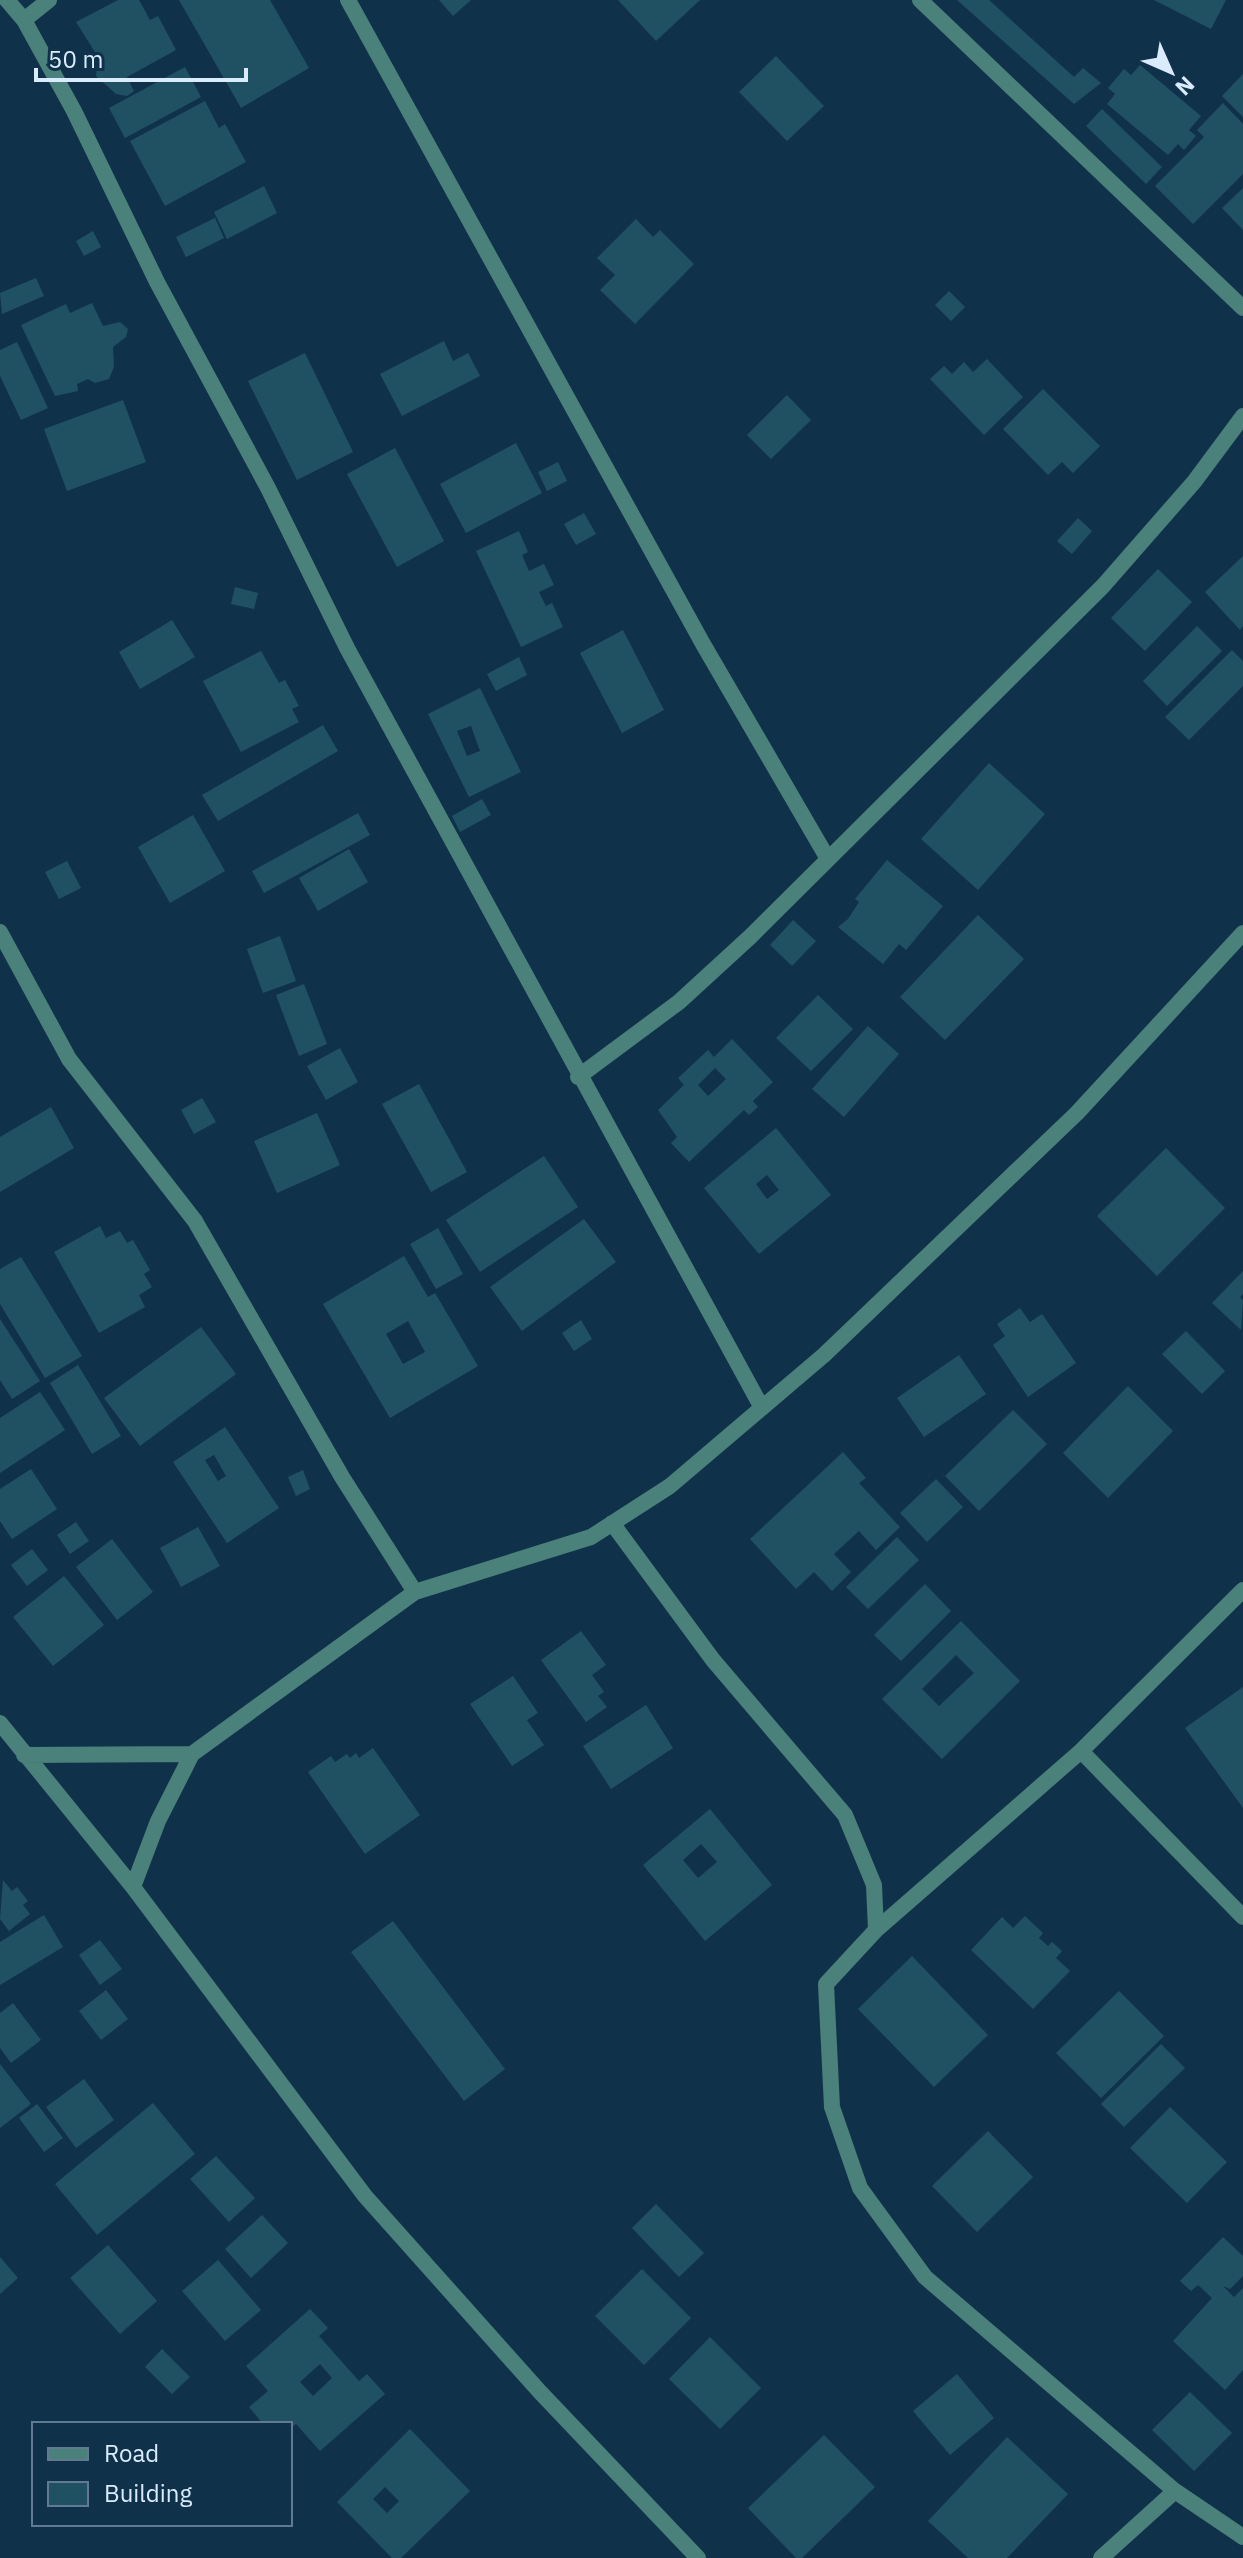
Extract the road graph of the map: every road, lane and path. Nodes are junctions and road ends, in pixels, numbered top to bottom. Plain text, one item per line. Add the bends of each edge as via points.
1 (7, 0) edge
2 (49, 0) edge
3 (348, 0) edge
4 (920, 0) edge
5 (24, 20) junction
6 (1243, 308) edge
7 (1243, 416) edge
8 (828, 859) junction
9 (0, 932) edge
10 (1243, 933) edge
11 (578, 1077) junction
12 (762, 1408) junction
13 (612, 1523) junction
14 (1243, 1590) edge
15 (415, 1592) junction
16 (0, 1723) edge
17 (1081, 1751) junction
18 (192, 1754) junction
19 (24, 1755) junction
20 (133, 1887) junction
21 (1243, 1917) edge
22 (876, 1930) junction
23 (1175, 2491) junction
24 (1243, 2537) edge
25 (698, 2558) edge
26 (1101, 2558) edge

1 - 5 street
2 - 5 street
3 - 8 street via 703,644
4 - 6 street
5 - 11 street via 347,648
7 - 8 street via 1194,482 1103,586
8 - 11 street via 679,1002
9 - 15 street via 69,1059 195,1221 342,1477
10 - 12 street via 1077,1113
11 - 12 street
12 - 13 street via 670,1486
13 - 15 street via 591,1537
13 - 22 street via 713,1660 845,1815 874,1885
14 - 17 street
15 - 18 street
16 - 19 street
17 - 21 street
17 - 22 street
18 - 19 street
18 - 20 street
19 - 20 street
20 - 25 street via 365,2196
22 - 23 street via 826,1984 832,2107 860,2188 925,2277
23 - 24 street
23 - 26 street

